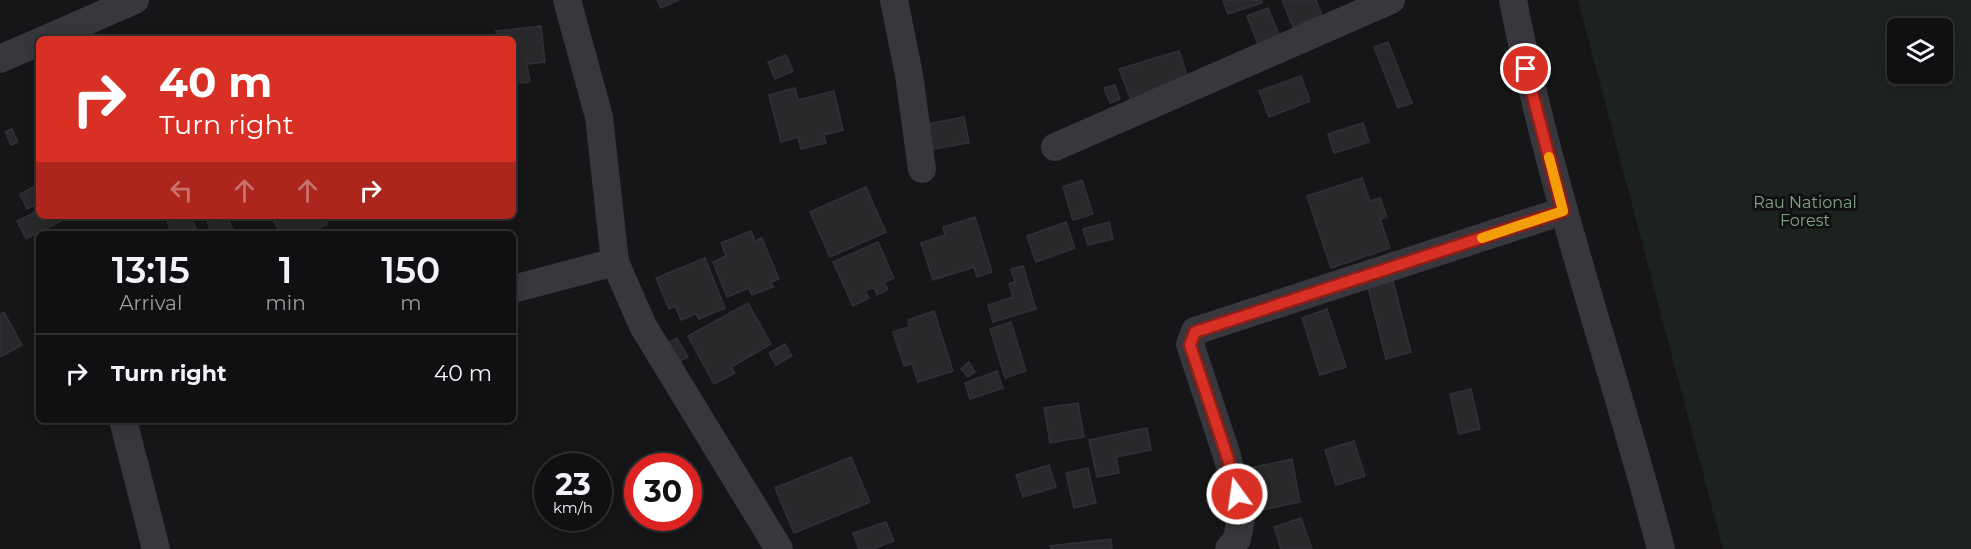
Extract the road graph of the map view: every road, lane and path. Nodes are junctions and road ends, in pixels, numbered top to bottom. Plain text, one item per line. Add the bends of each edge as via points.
1 (135, 0) edge
2 (567, 0) edge
3 (894, 0) edge
4 (1391, 0) edge
5 (1513, 0) edge
6 (53, 36) edge
7 (36, 43) edge
8 (0, 59) edge
9 (1055, 147) dead end
10 (922, 169) dead end
11 (1563, 211) junction
12 (615, 262) junction
13 (516, 287) edge
14 (124, 423) edge
15 (156, 549) edge
16 (779, 549) edge
17 (1229, 549) edge
18 (1662, 549) edge

1 - 6 street
2 - 12 street via 599,117
3 - 10 street
4 - 9 street
5 - 11 street via 1526,69
7 - 8 street
11 - 17 street via 1195,332 1190,345 1242,513 1237,539
11 - 18 street
12 - 13 street
12 - 16 street via 643,326
14 - 15 street

